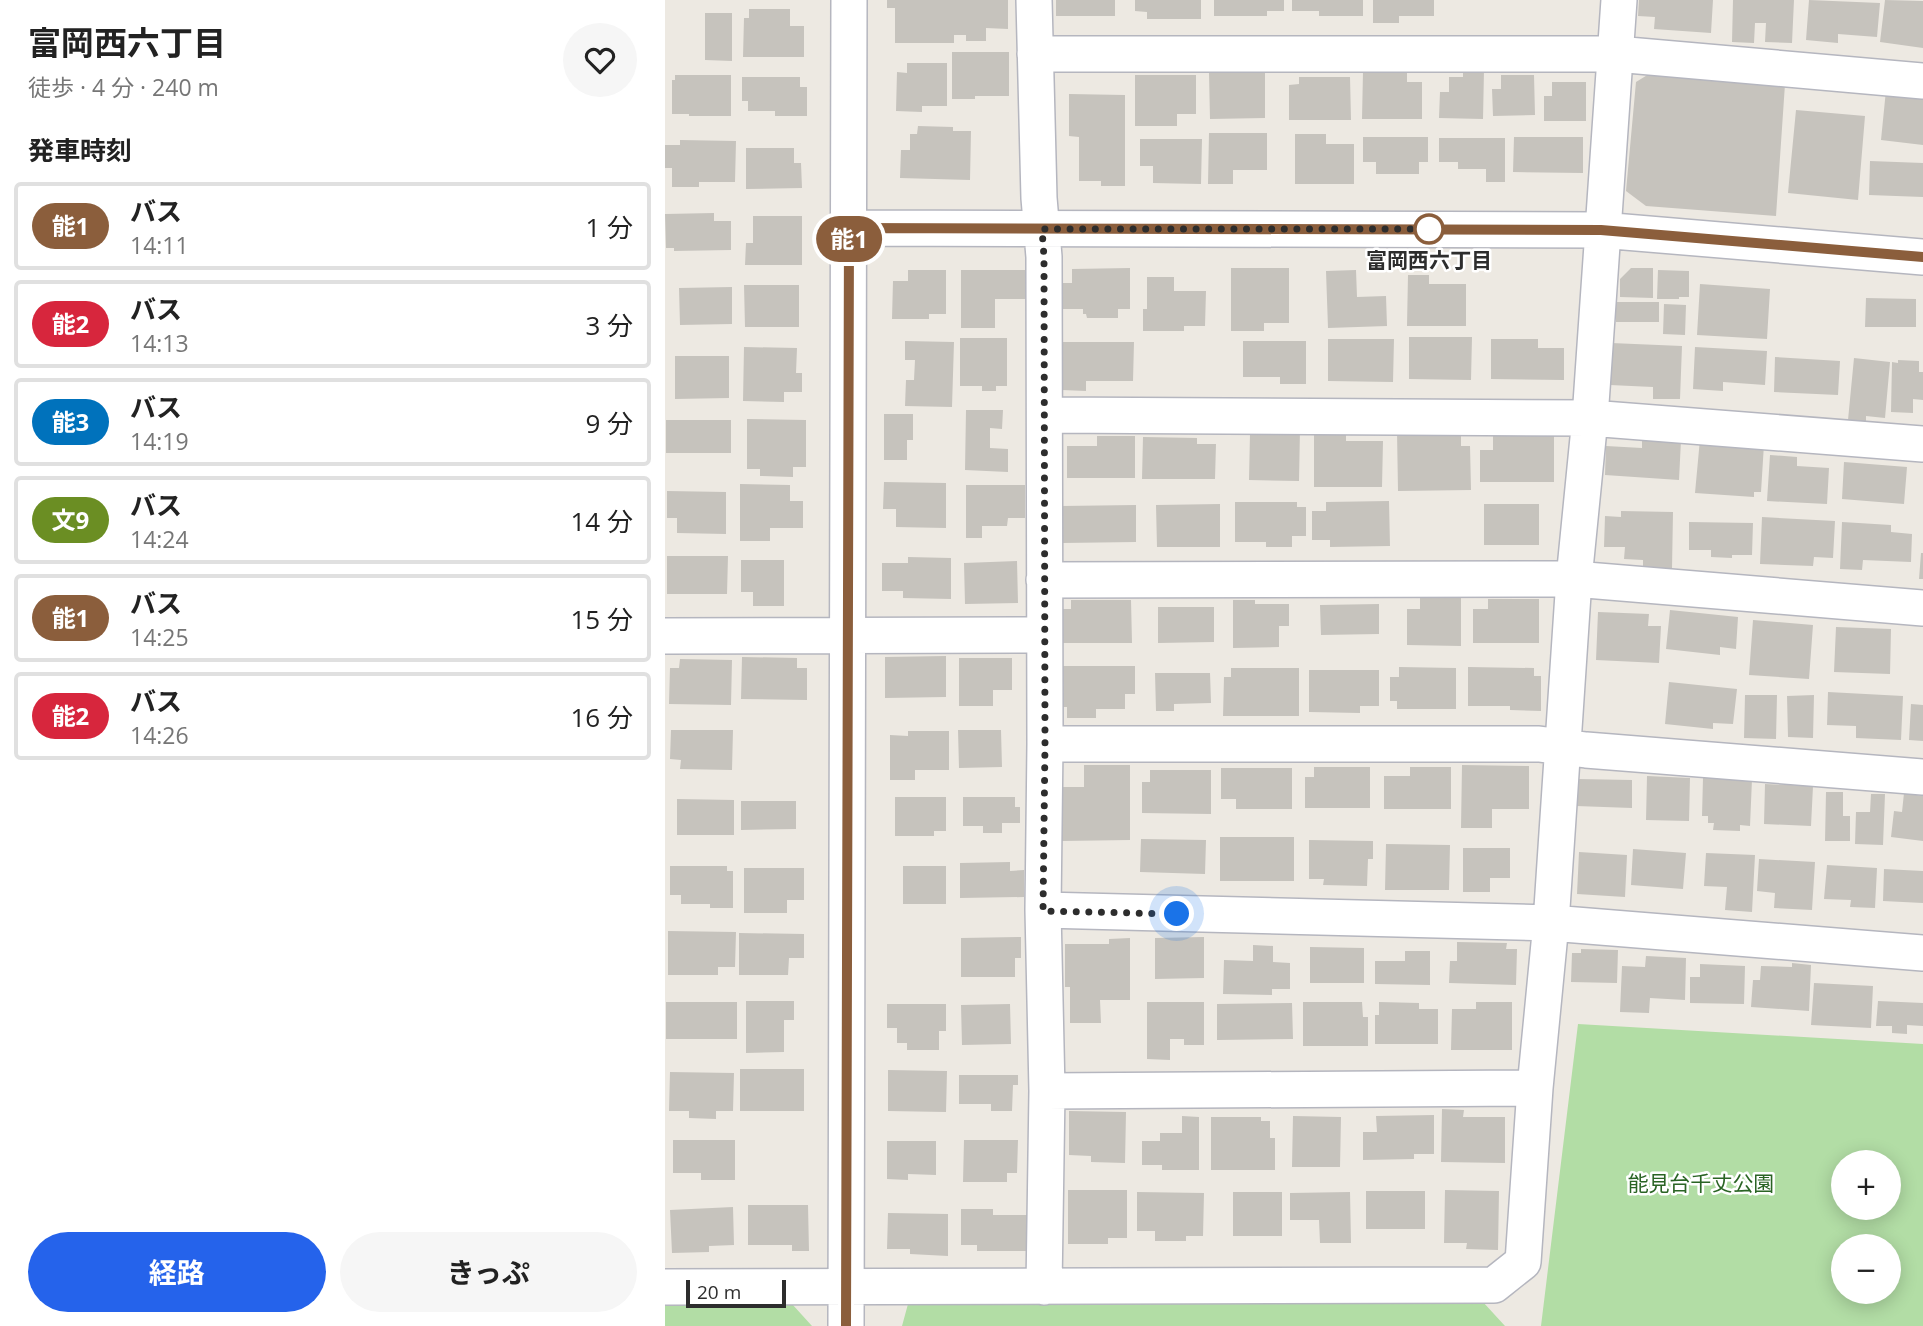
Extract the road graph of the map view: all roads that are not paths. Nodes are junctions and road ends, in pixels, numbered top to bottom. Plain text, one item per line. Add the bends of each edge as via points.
1 (849, 0) edge
2 (1034, 0) edge
3 (1619, 0) edge
4 (1035, 54) junction
5 (1616, 54) junction
6 (1923, 81) edge
7 (849, 228) junction
8 (1042, 229) junction
9 (1601, 230) junction
10 (1923, 257) edge
11 (1045, 415) junction
12 (1590, 418) junction
13 (1923, 444) edge
14 (1574, 579) junction
15 (1044, 580) junction
16 (1923, 608) edge
17 (665, 635) edge
18 (849, 635) junction
19 (1044, 635) junction
20 (1045, 744) junction
21 (1563, 747) junction
22 (1923, 777) edge
23 (1043, 911) junction
24 (1551, 923) junction
25 (1923, 953) edge
26 (1535, 1088) junction
27 (1047, 1091) junction
28 (846, 1286) junction
29 (665, 1287) edge
30 (1044, 1287) junction
31 (846, 1326) edge

1 - 7 street
2 - 4 street
3 - 5 street
4 - 5 street
4 - 8 street
5 - 6 street
5 - 9 street
7 - 8 street
7 - 18 street
8 - 9 street
8 - 11 street
9 - 10 street
9 - 12 street
11 - 12 street
11 - 15 street
12 - 13 street
12 - 14 street
14 - 15 street
14 - 16 street
14 - 21 street
15 - 19 street
17 - 18 street
18 - 19 street
18 - 28 street
19 - 20 street
20 - 21 street
20 - 23 street
21 - 22 street
21 - 24 street
23 - 24 street
23 - 27 street
24 - 25 street
24 - 26 street
26 - 27 street
26 - 30 street via 1523,1262 1494,1285
27 - 30 street
28 - 29 street
28 - 30 street
28 - 31 street

